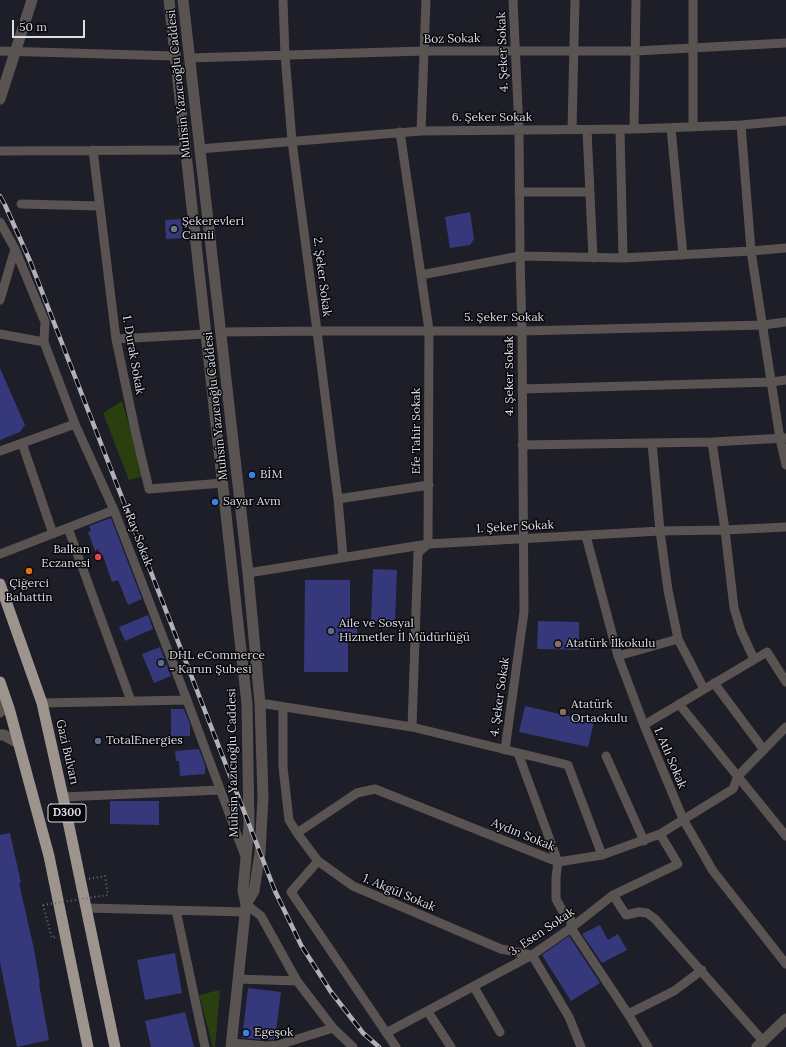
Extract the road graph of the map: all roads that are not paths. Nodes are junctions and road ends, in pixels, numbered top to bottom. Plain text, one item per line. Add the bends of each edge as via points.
1 (32, 0) edge
2 (169, 0) edge
3 (183, 0) edge
4 (283, 0) edge
5 (426, 0) edge
6 (513, 0) edge
7 (575, 0) edge
8 (636, 0) edge
9 (693, 0) edge
10 (786, 43) edge
11 (693, 48) junction
12 (515, 50) junction
13 (574, 50) junction
14 (0, 51) edge
15 (635, 51) junction
16 (15, 52) junction
17 (424, 52) junction
18 (285, 55) junction
19 (175, 56) junction
20 (190, 58) junction
21 (0, 99) edge
22 (786, 121) edge
23 (741, 125) junction
24 (693, 127) junction
25 (670, 128) junction
26 (519, 129) junction
27 (634, 129) junction
28 (572, 130) junction
29 (586, 130) junction
30 (620, 130) junction
31 (421, 131) junction
32 (400, 132) junction
33 (292, 140) junction
34 (199, 149) junction
35 (93, 150) junction
36 (185, 150) junction
37 (0, 151) edge
38 (519, 192) junction
39 (589, 192) junction
40 (21, 204) dead end
41 (100, 206) junction
42 (0, 222) edge
43 (786, 248) edge
44 (15, 249) junction
45 (751, 251) junction
46 (684, 255) junction
47 (520, 256) junction
48 (593, 258) junction
49 (623, 258) junction
50 (422, 275) junction
51 (0, 300) edge
52 (786, 322) edge
53 (764, 325) junction
54 (430, 330) junction
55 (317, 331) junction
56 (522, 331) junction
57 (221, 332) junction
58 (0, 334) edge
59 (206, 334) junction
60 (116, 339) junction
61 (44, 342) junction
62 (786, 380) edge
63 (772, 382) junction
64 (522, 389) junction
65 (75, 424) junction
66 (783, 438) edge
67 (712, 442) junction
68 (22, 443) junction
69 (652, 443) junction
70 (522, 445) junction
71 (0, 451) edge
72 (786, 465) edge
73 (223, 483) junction
74 (429, 485) junction
75 (338, 500) junction
76 (114, 510) junction
77 (786, 527) edge
78 (68, 528) junction
79 (724, 530) junction
80 (660, 531) junction
81 (53, 534) junction
82 (586, 536) junction
83 (523, 539) junction
84 (428, 544) junction
85 (0, 554) edge
86 (343, 558) junction
87 (248, 573) junction
88 (0, 584) edge
89 (678, 639) junction
90 (618, 656) junction
91 (754, 659) junction
92 (0, 682) edge
93 (786, 682) edge
94 (714, 683) junction
95 (704, 689) junction
96 (5, 698) junction
97 (187, 700) junction
98 (131, 701) junction
99 (42, 703) junction
100 (260, 703) junction
101 (247, 704) junction
102 (680, 704) junction
103 (283, 707) junction
104 (0, 712) edge
105 (644, 725) junction
106 (412, 727) junction
107 (786, 727) edge
108 (0, 735) edge
109 (18, 743) junction
110 (505, 750) junction
111 (764, 750) junction
112 (518, 753) junction
113 (606, 756) dead end
114 (738, 776) junction
115 (220, 790) junction
116 (63, 797) junction
117 (683, 819) junction
118 (297, 833) junction
119 (660, 834) junction
120 (786, 836) edge
121 (644, 841) junction
122 (602, 855) junction
123 (246, 861) junction
124 (318, 861) junction
125 (558, 862) junction
126 (613, 895) junction
127 (86, 908) junction
128 (246, 908) junction
129 (176, 910) junction
130 (571, 928) junction
131 (532, 955) junction
132 (786, 964) edge
133 (702, 970) junction
134 (238, 979) junction
135 (297, 981) junction
136 (474, 987) junction
137 (428, 1012) junction
138 (628, 1014) junction
139 (786, 1019) edge
140 (333, 1028) junction
141 (500, 1032) dead end
142 (386, 1033) junction
143 (760, 1044) edge
144 (231, 1045) edge
145 (88, 1047) edge
146 (115, 1047) edge
147 (204, 1047) edge
148 (353, 1047) edge
149 (396, 1047) edge
150 (451, 1047) edge
151 (581, 1047) edge
152 (648, 1047) edge

1 - 16 street
2 - 19 street, Muhsin Yazıcıoğlu Caddesi
3 - 20 street, Muhsin Yazıcıoğlu Caddesi
4 - 18 street, 2. Şeker Sokak
5 - 17 street
6 - 12 street, 4. Şeker Sokak
7 - 13 street
8 - 15 street
9 - 11 street
10 - 11 street, Boz Sokak
11 - 15 street, Boz Sokak
11 - 24 street
12 - 13 street, Boz Sokak
12 - 17 street, Boz Sokak
12 - 26 street, 4. Şeker Sokak
13 - 15 street, Boz Sokak
13 - 28 street
14 - 16 street
15 - 27 street
16 - 19 street
16 - 21 street
17 - 18 street, Boz Sokak
17 - 31 street
18 - 20 street, Boz Sokak
18 - 33 street, 2. Şeker Sokak
19 - 36 street, Muhsin Yazıcıoğlu Caddesi
20 - 34 street, Muhsin Yazıcıoğlu Caddesi
22 - 23 street, 6. Şeker Sokak
23 - 24 street, 6. Şeker Sokak
23 - 45 street
24 - 25 street, 6. Şeker Sokak
25 - 27 street, 6. Şeker Sokak
25 - 46 street
26 - 28 street, 6. Şeker Sokak
26 - 31 street, 6. Şeker Sokak
26 - 38 street, 4. Şeker Sokak
27 - 30 street, 6. Şeker Sokak
28 - 29 street, 6. Şeker Sokak
29 - 30 street, 6. Şeker Sokak
29 - 39 street
30 - 49 street
31 - 32 street, 6. Şeker Sokak
32 - 33 street, 6. Şeker Sokak
32 - 50 street, Efe Tahir Sokak
33 - 34 street, 6. Şeker Sokak
33 - 55 street, 2. Şeker Sokak
34 - 36 street
34 - 57 street, Muhsin Yazıcıoğlu Caddesi
35 - 36 street
35 - 37 street
35 - 41 street, 1. Durak Sokak
36 - 59 street, Muhsin Yazıcıoğlu Caddesi
38 - 39 street
38 - 47 street, 4. Şeker Sokak
39 - 48 street
40 - 41 street
41 - 60 street, 1. Durak Sokak
42 - 44 street, 1. Ray Sokak
43 - 45 street
44 - 51 street
44 - 61 street, 1. Ray Sokak via 45,322
45 - 46 street
45 - 53 street
46 - 49 street
47 - 48 street
47 - 50 street
47 - 56 street, 4. Şeker Sokak
48 - 49 street
50 - 54 street, Efe Tahir Sokak
52 - 53 street, 5. Şeker Sokak
53 - 56 street, 5. Şeker Sokak
53 - 63 street
54 - 55 street, 5. Şeker Sokak
54 - 56 street, 5. Şeker Sokak
54 - 74 street, Efe Tahir Sokak
55 - 57 street, 5. Şeker Sokak
55 - 75 street, 2. Şeker Sokak
56 - 64 street, 4. Şeker Sokak
57 - 87 street, Muhsin Yazıcıoğlu Caddesi
58 - 61 street
59 - 60 street
59 - 73 street, Muhsin Yazıcıoğlu Caddesi
60 - 73 street, 1. Durak Sokak via 149,488
61 - 65 street, 1. Ray Sokak
62 - 63 street
63 - 64 street
63 - 66 street
64 - 70 street, 4. Şeker Sokak
65 - 68 street
65 - 76 street, 1. Ray Sokak
66 - 67 street
66 - 72 street
67 - 69 street
67 - 79 street
68 - 71 street
68 - 81 street
69 - 70 street
69 - 80 street
70 - 83 street, 4. Şeker Sokak
73 - 101 street, Muhsin Yazıcıoğlu Caddesi
74 - 75 street
74 - 84 street, Efe Tahir Sokak
75 - 86 street, 2. Şeker Sokak
76 - 78 street
76 - 97 street, 1. Ray Sokak
77 - 79 street, 1. Şeker Sokak
78 - 81 street
78 - 98 street
79 - 80 street, 1. Şeker Sokak
79 - 91 street via 734,608
80 - 82 street, 1. Şeker Sokak
80 - 89 street
81 - 85 street
82 - 83 street, 1. Şeker Sokak
82 - 90 street, 1. Atlı Sokak
83 - 84 street, 1. Şeker Sokak
83 - 110 street, 4. Şeker Sokak via 524,612
84 - 86 street, 1. Şeker Sokak
84 - 106 street via 418,553
86 - 87 street, 1. Şeker Sokak
87 - 100 street, Muhsin Yazıcıoğlu Caddesi
88 - 99 highway, Gazi Bulvarı / D300
89 - 90 street
89 - 95 street
90 - 105 street, 1. Atlı Sokak
91 - 93 street via 766,652
91 - 94 street
92 - 96 highway, D300
94 - 95 street
94 - 111 street
95 - 102 street
96 - 104 street
96 - 109 highway, D300
97 - 98 street
97 - 115 street, 1. Ray Sokak
98 - 99 street
99 - 116 highway, Gazi Bulvarı / D300
100 - 101 street
100 - 103 street
100 - 128 street, Muhsin Yazıcıoğlu Caddesi via 263,798 260,853 254,891
101 - 123 street, Muhsin Yazıcıoğlu Caddesi via 249,826
102 - 105 street
102 - 114 street
103 - 106 street
103 - 118 street, 1. Akgül Sokak via 283,768 289,820
105 - 117 street, 1. Atlı Sokak
106 - 110 street
107 - 111 street, Aydın Sokak
108 - 109 street
109 - 145 highway, D300 via 49,856
110 - 112 street
111 - 114 street, Aydın Sokak
112 - 122 street via 568,766
112 - 125 street
113 - 121 street
114 - 117 street, Aydın Sokak via 733,789
114 - 120 street
115 - 116 street
115 - 123 street, 1. Ray Sokak
116 - 127 highway, Gazi Bulvarı / D300
117 - 119 street, Aydın Sokak
117 - 132 street, 1. Atlı Sokak via 713,871
118 - 124 street, 1. Akgül Sokak
118 - 125 street, Aydın Sokak via 357,793 375,789
119 - 121 street, Aydın Sokak
119 - 126 street, 3. Esen Sokak via 678,864
121 - 122 street, Aydın Sokak
122 - 125 street, Aydın Sokak
123 - 128 street, Muhsin Yazıcıoğlu Caddesi via 243,890
124 - 131 street, 1. Akgül Sokak via 353,886 501,949
124 - 142 street via 291,892
125 - 130 street via 556,899 571,920
126 - 130 street, 3. Esen Sokak
126 - 133 street via 626,915 647,913 655,919
127 - 129 street
127 - 146 highway, Gazi Bulvarı / D300
128 - 129 street
128 - 134 street, Muhsin Yazıcıoğlu Caddesi
128 - 135 street via 261,916
129 - 147 street
130 - 131 street, 3. Esen Sokak
130 - 138 street
131 - 136 street, 3. Esen Sokak
131 - 151 street via 570,1016
133 - 138 street via 674,991
133 - 143 street
134 - 135 street
134 - 144 street, Muhsin Yazıcıoğlu Caddesi
135 - 140 street
136 - 137 street, 3. Esen Sokak
136 - 141 street
137 - 142 street, 3. Esen Sokak
137 - 150 street
138 - 152 street
139 - 143 street
140 - 144 street via 278,1045
140 - 148 street
142 - 149 street

